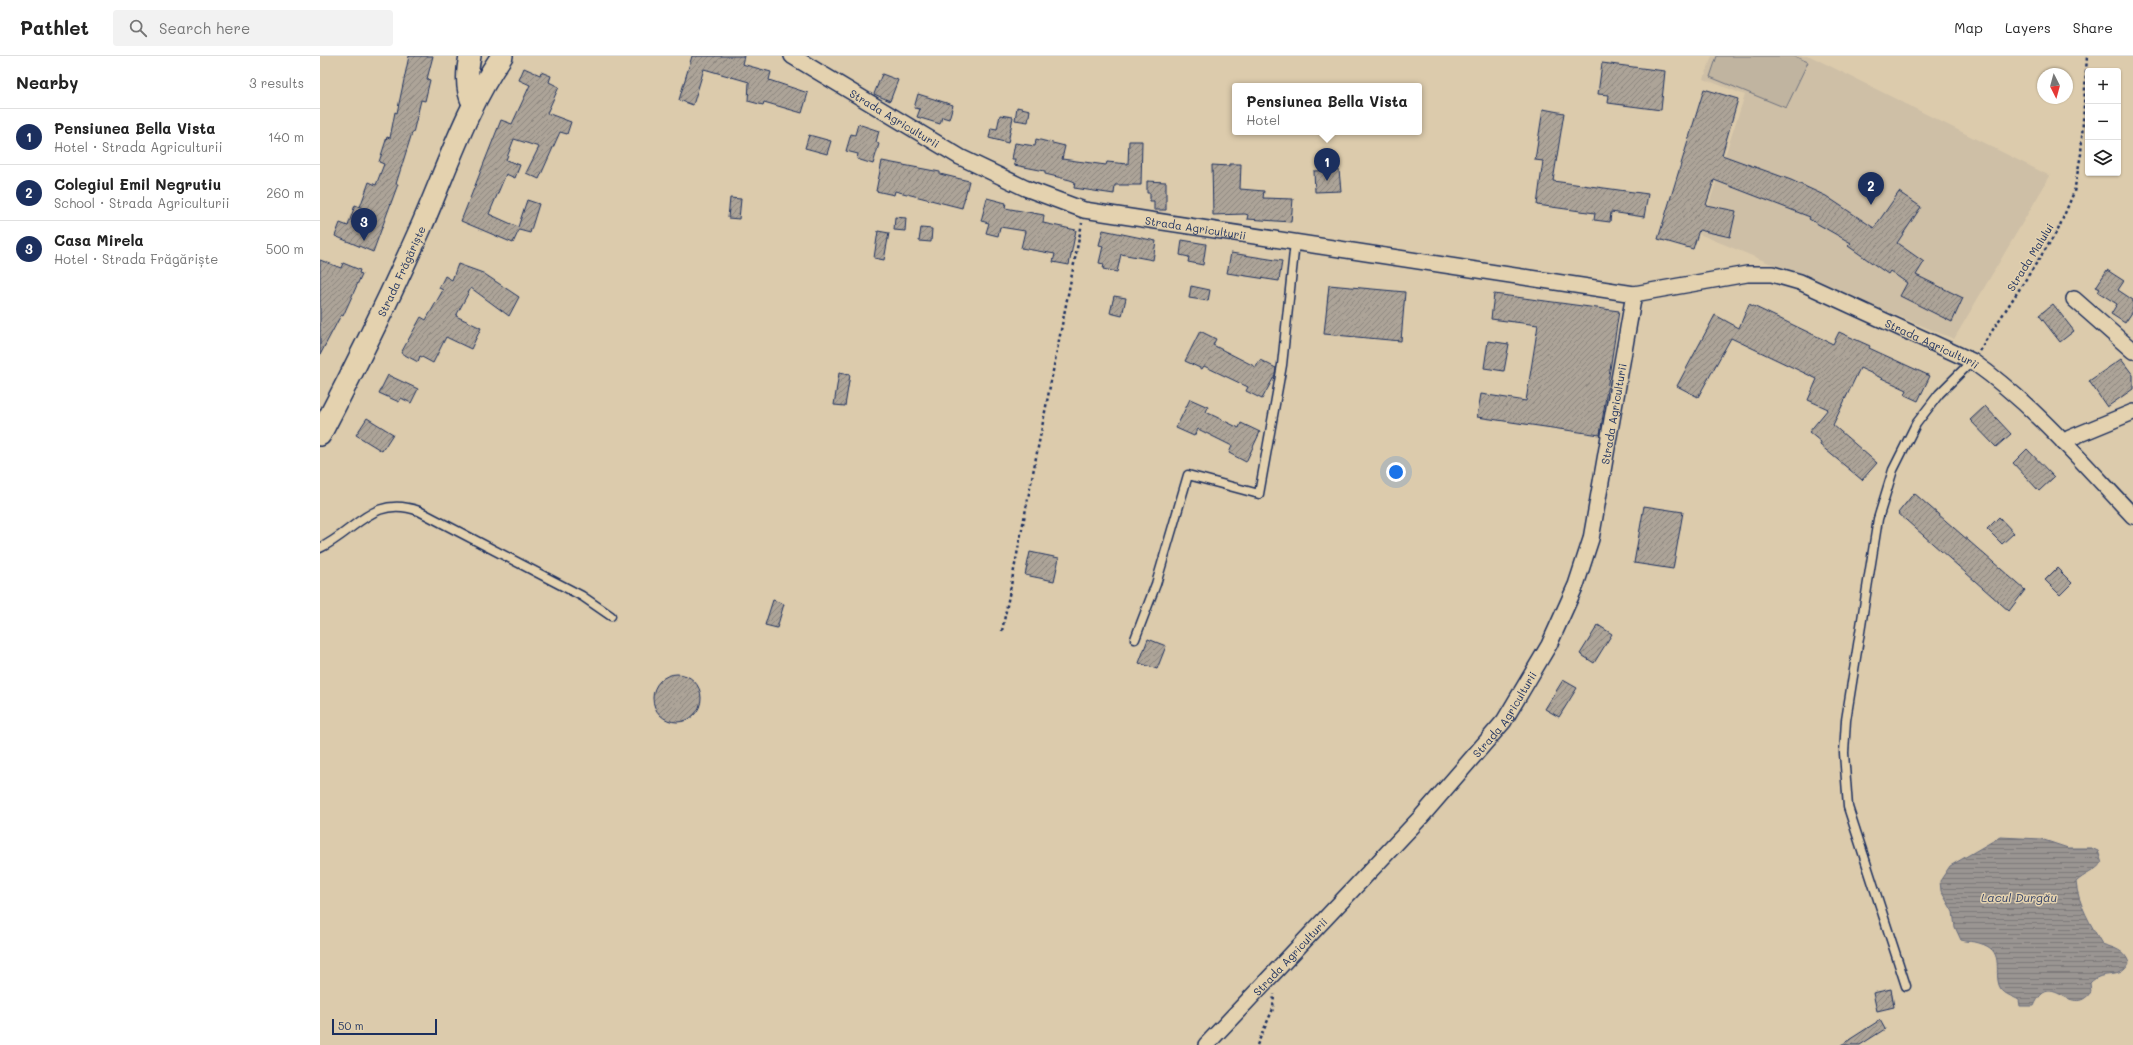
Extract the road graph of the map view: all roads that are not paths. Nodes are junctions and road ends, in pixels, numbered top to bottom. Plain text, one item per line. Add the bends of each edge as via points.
1 (470, 56) edge
2 (502, 56) edge
3 (792, 56) edge
4 (473, 103) junction
5 (1295, 242) junction
6 (1634, 294) junction
7 (2074, 299) dead end
8 (2133, 351) edge
9 (1972, 361) junction
10 (2133, 412) edge
11 (320, 435) edge
12 (2064, 443) junction
13 (2133, 516) edge
14 (320, 548) edge
15 (611, 616) dead end
16 (1135, 639) dead end
17 (1906, 986) dead end
18 (1206, 1045) edge

1 - 4 street via 468,75
2 - 4 street, Strada Frăgăriște
3 - 5 street, Strada Agriculturii via 960,157 1025,188 1084,210
4 - 11 street, Strada Frăgăriște via 378,323
5 - 6 street, Strada Agriculturii
5 - 16 lane via 1282,365 1259,494 1188,475 1156,584
6 - 9 street, Strada Agriculturii via 1747,274 1772,274 1800,282
6 - 18 street, Strada Agriculturii via 1591,539 1576,585 1549,645 1504,721 1420,817
7 - 8 street
9 - 12 street, Strada Agriculturii via 1996,377
9 - 17 lane via 1939,394 1916,424 1893,470 1878,519 1846,720 1844,753 1848,806
10 - 12 street via 2070,438
12 - 13 street, Strada Agriculturii
14 - 15 lane via 373,511 405,506 582,596

